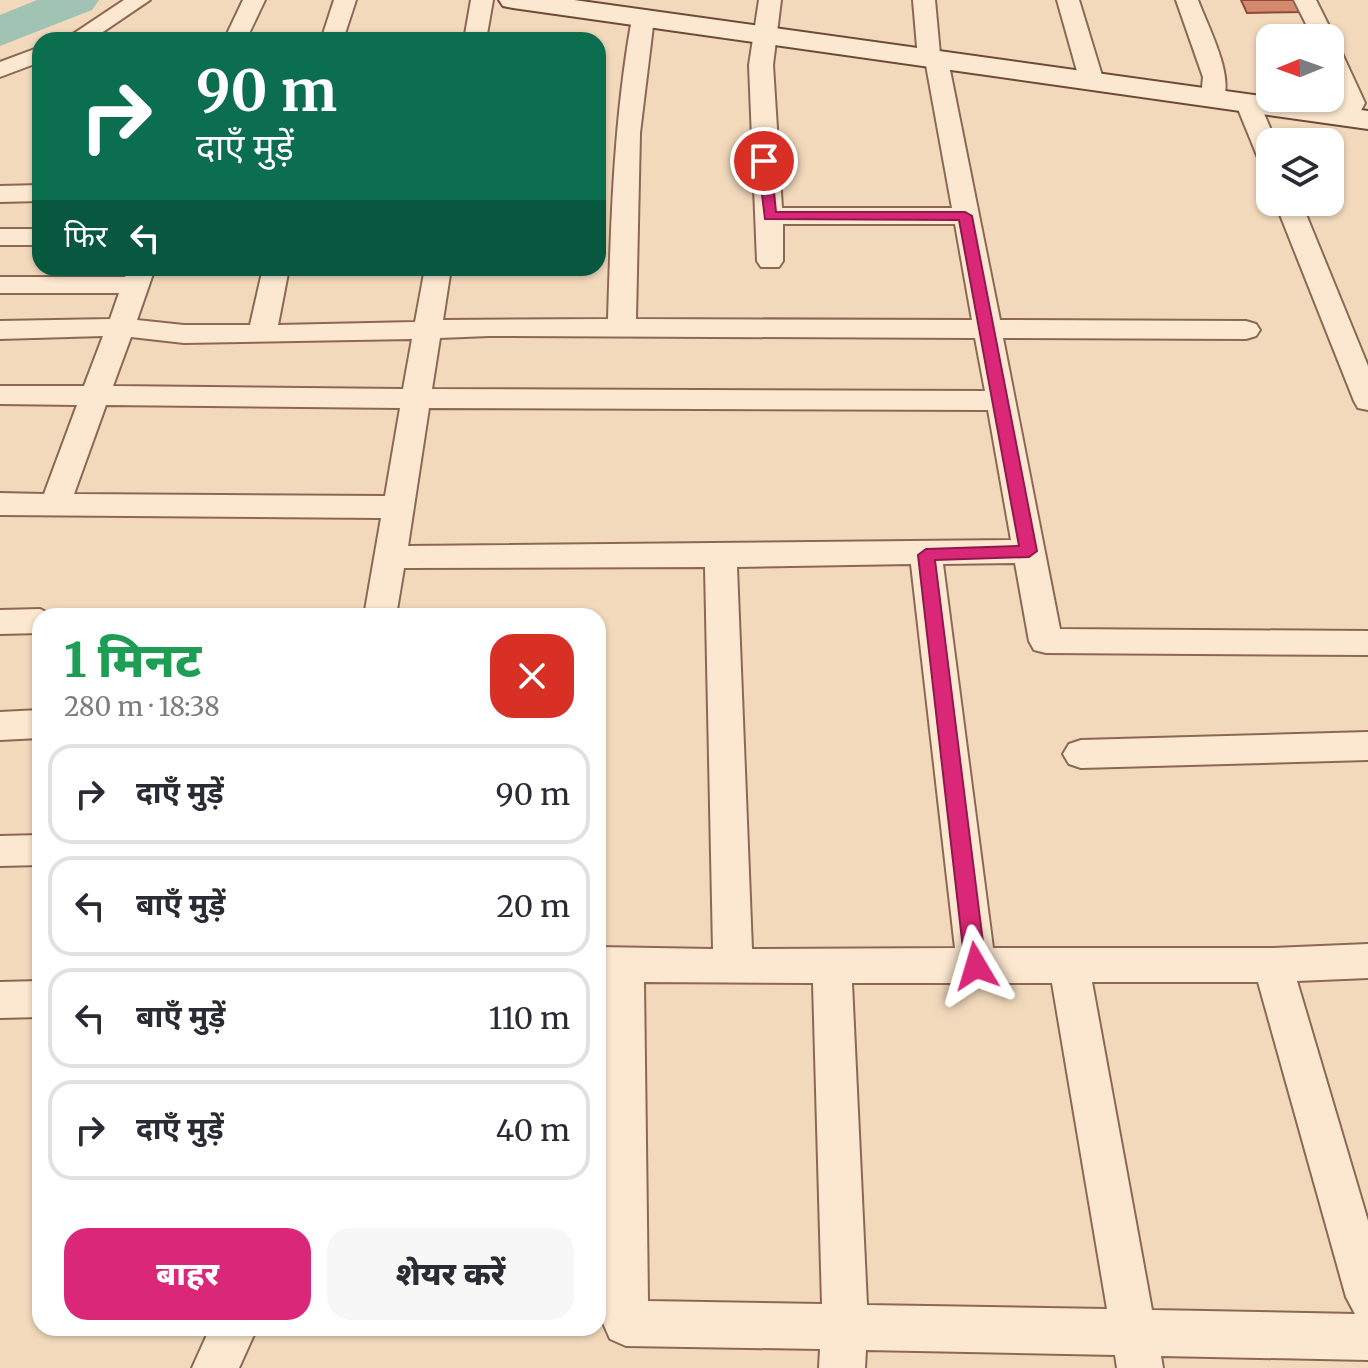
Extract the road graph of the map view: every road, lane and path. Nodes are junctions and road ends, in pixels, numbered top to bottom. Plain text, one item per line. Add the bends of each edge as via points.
1 (139, 0) edge
2 (254, 0) edge
3 (345, 0) edge
4 (482, 0) edge
5 (513, 0) edge
6 (770, 0) edge
7 (924, 0) edge
8 (1068, 0) edge
9 (1187, 0) edge
10 (1305, 0) edge
11 (643, 18) junction
12 (1317, 24) edge
13 (88, 32) edge
14 (239, 32) edge
15 (335, 32) edge
16 (476, 32) edge
17 (764, 35) junction
18 (32, 57) edge
19 (933, 60) junction
20 (0, 70) edge
21 (1092, 82) junction
22 (1344, 83) edge
23 (1213, 99) junction
24 (1248, 104) junction
25 (1358, 118) edge
26 (1258, 128) edge
27 (32, 193) edge
28 (0, 194) edge
29 (770, 216) junction
30 (965, 216) junction
31 (1294, 216) edge
32 (0, 237) edge
33 (32, 237) edge
34 (770, 261) dead end
35 (274, 276) edge
36 (437, 276) edge
37 (139, 277) edge
38 (0, 285) edge
39 (121, 327) junction
40 (622, 327) junction
41 (428, 328) junction
42 (986, 329) junction
43 (0, 330) edge
44 (1246, 330) dead end
45 (262, 333) junction
46 (0, 395) edge
47 (97, 395) junction
48 (416, 396) junction
49 (1000, 400) junction
50 (1368, 401) edge
51 (0, 504) edge
52 (55, 505) junction
53 (398, 507) junction
54 (1029, 551) junction
55 (926, 555) junction
56 (721, 556) junction
57 (390, 557) junction
58 (381, 608) edge
59 (32, 621) edge
60 (0, 622) edge
61 (1368, 643) edge
62 (32, 724) edge
63 (0, 726) edge
64 (1368, 746) edge
65 (1081, 754) dead end
66 (32, 850) edge
67 (0, 851) edge
68 (1368, 961) edge
69 (611, 965) edge
70 (1069, 965) junction
71 (1273, 965) junction
72 (733, 966) junction
73 (832, 966) junction
74 (976, 966) junction
75 (32, 999) edge
76 (0, 1000) edge
77 (612, 1141) edge
78 (1368, 1297) edge
79 (230, 1336) edge
80 (1368, 1337) edge
81 (844, 1347) edge
82 (1137, 1350) edge
83 (215, 1368) edge

1 - 13 street
2 - 14 street
3 - 15 street
4 - 16 street
5 - 11 main road
6 - 17 street
7 - 19 street
8 - 21 street
9 - 23 street via 1215,77
10 - 12 street
11 - 17 main road
11 - 40 street via 625,202
17 - 19 main road
17 - 29 street
18 - 20 street
19 - 21 main road
19 - 30 street
21 - 23 main road
22 - 25 street
23 - 24 main road
24 - 25 main road
24 - 26 street
27 - 28 street
29 - 30 street
29 - 34 street
30 - 42 street
31 - 50 street
32 - 33 street
35 - 45 street
36 - 41 street
37 - 38 street
37 - 39 street
39 - 43 street
39 - 45 street via 184,334
39 - 47 street
40 - 41 street
40 - 42 street
41 - 45 street
41 - 48 street
42 - 44 street
42 - 49 street
46 - 47 street
47 - 48 street
47 - 52 street
48 - 49 street via 769,403
48 - 53 street
49 - 54 street
51 - 52 street
52 - 53 street
53 - 57 street
54 - 55 street
54 - 61 street via 1046,641
55 - 56 street
55 - 74 street
56 - 57 street
56 - 72 street
57 - 58 street
59 - 60 street
62 - 63 street
64 - 65 street
66 - 67 street
68 - 71 street
69 - 72 street
69 - 77 street
70 - 71 street
70 - 74 street
70 - 82 street
71 - 78 street
72 - 73 street
73 - 74 street
73 - 81 street
75 - 76 street
77 - 81 street via 626,1323
79 - 83 street
80 - 82 street
81 - 82 street

